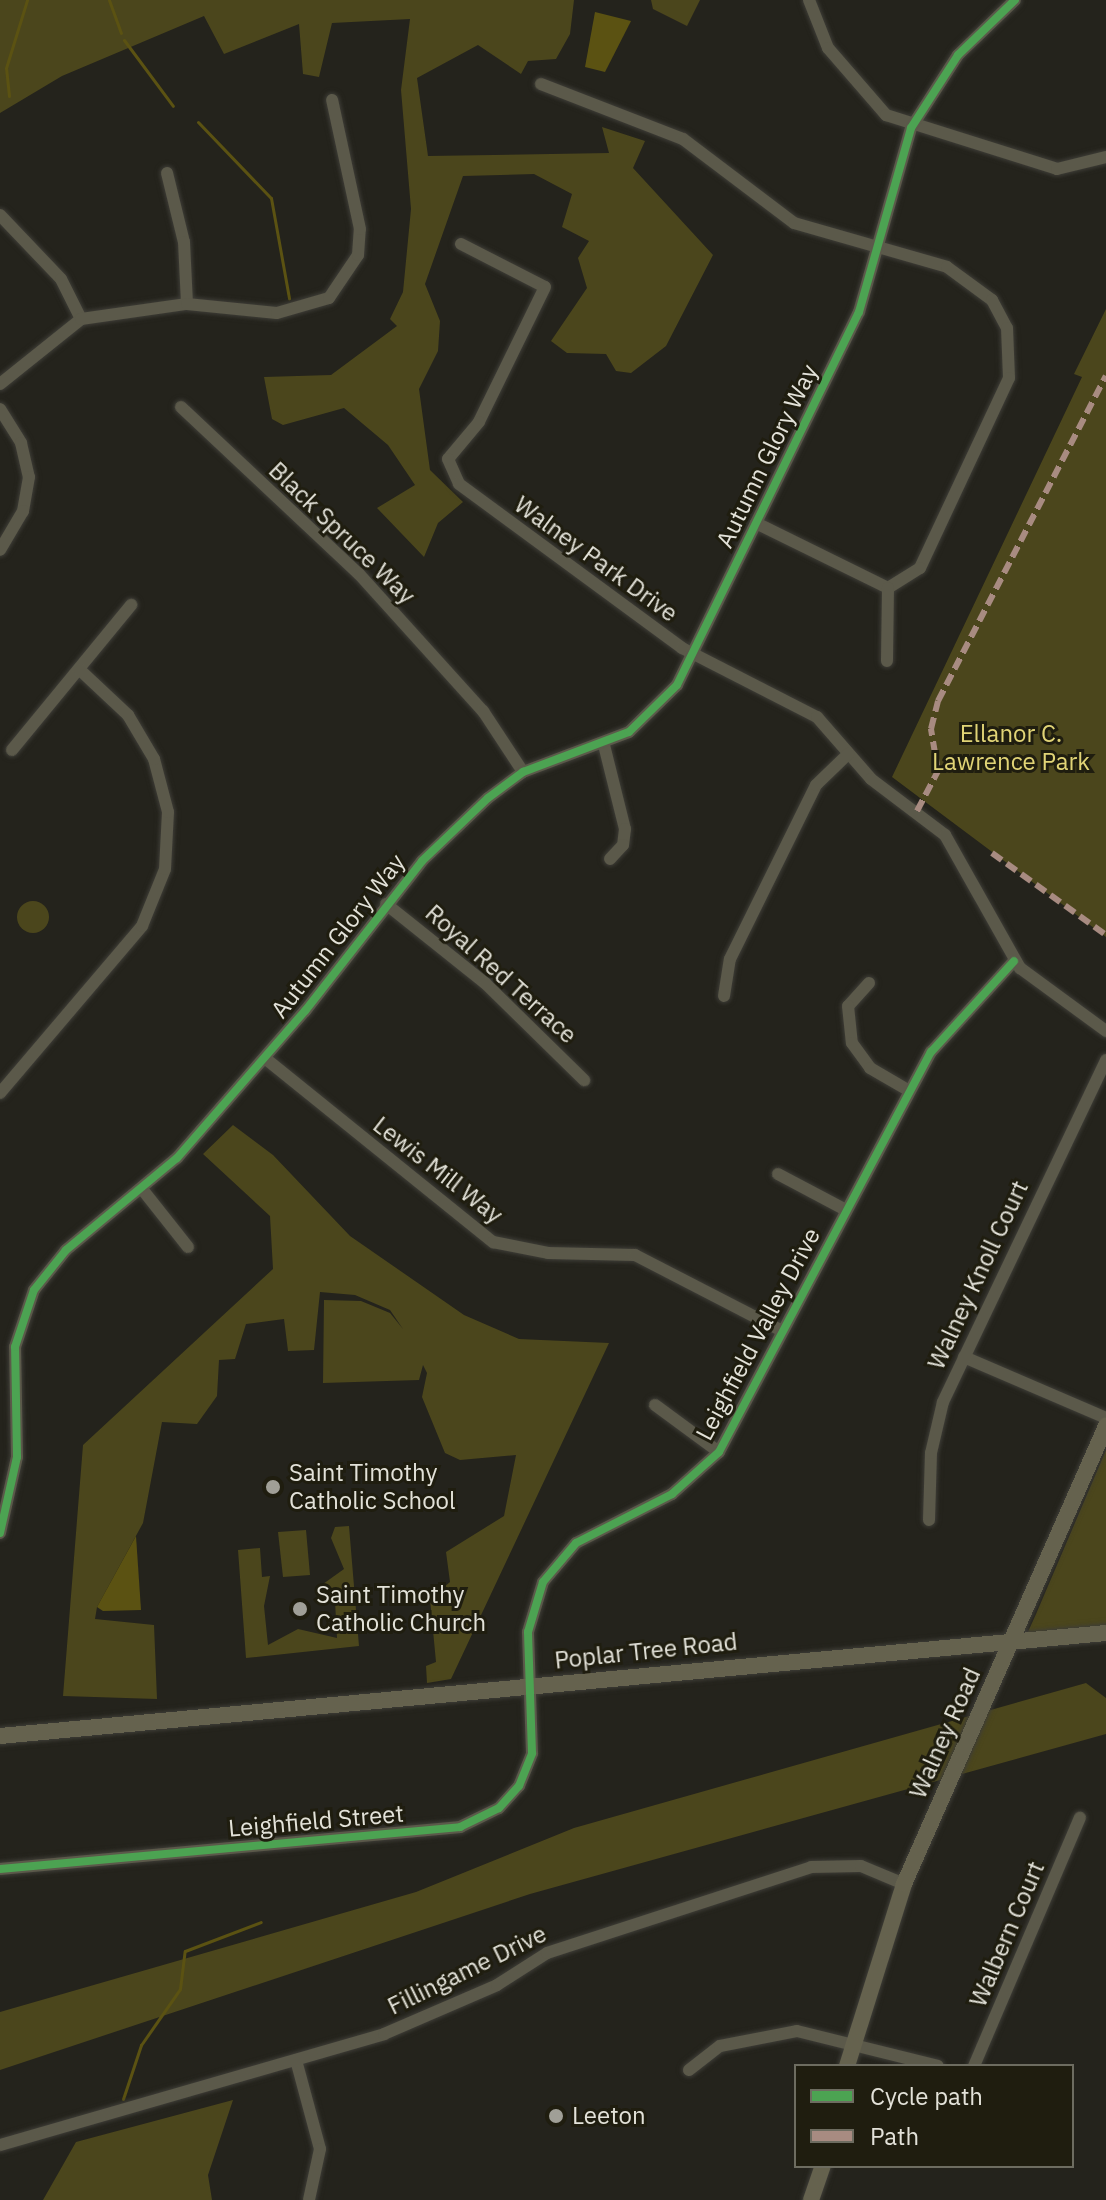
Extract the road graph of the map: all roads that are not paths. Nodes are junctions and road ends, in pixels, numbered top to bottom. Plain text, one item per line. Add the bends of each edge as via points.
1 (809, 0) edge
2 (1015, 0) edge
3 (541, 84) dead end
4 (332, 100) dead end
5 (911, 128) junction
6 (1106, 157) edge
7 (167, 173) dead end
8 (0, 215) edge
9 (461, 244) dead end
10 (880, 249) junction
11 (187, 304) junction
12 (81, 319) junction
13 (0, 384) edge
14 (181, 407) dead end
15 (0, 409) edge
16 (756, 523) junction
17 (0, 550) edge
18 (888, 588) junction
19 (131, 605) dead end
20 (693, 655) junction
21 (887, 661) dead end
22 (79, 669) junction
23 (604, 745) junction
24 (12, 750) dead end
25 (848, 754) junction
26 (523, 772) junction
27 (610, 859) dead end
28 (386, 904) junction
29 (1014, 961) junction
30 (869, 983) dead end
31 (724, 996) dead end
32 (1106, 1031) edge
33 (266, 1059) junction
34 (1106, 1060) edge
35 (584, 1080) dead end
36 (908, 1090) junction
37 (0, 1093) edge
38 (778, 1174) dead end
39 (142, 1189) junction
40 (846, 1210) junction
41 (188, 1247) dead end
42 (782, 1331) junction
43 (964, 1357) junction
44 (655, 1405) dead end
45 (1106, 1418) edge
46 (1106, 1426) edge
47 (719, 1452) junction
48 (929, 1520) dead end
49 (0, 1533) edge
50 (1106, 1633) edge
51 (1013, 1638) junction
52 (531, 1687) junction
53 (0, 1736) edge
54 (1080, 1818) dead end
55 (0, 1869) edge
56 (904, 1884) junction
57 (853, 2040) junction
58 (296, 2060) junction
59 (847, 2064) edge
60 (931, 2064) edge
61 (975, 2064) edge
62 (689, 2070) dead end
63 (0, 2145) edge
64 (822, 2168) edge
65 (309, 2200) edge
66 (811, 2200) edge

1 - 5 street via 828,48 886,115
2 - 5 street, Autumn Glory Way via 958,55
3 - 10 street via 683,139 794,223
4 - 11 street via 360,229 358,255 345,280 305,310
5 - 6 street via 1057,169
5 - 10 street, Autumn Glory Way
7 - 11 street via 184,242
8 - 12 street via 61,279
9 - 20 street, Walney Park Drive via 545,287 479,422 448,459 459,484
10 - 16 street, Autumn Glory Way via 859,312
10 - 18 street via 947,267 980,286 1001,313 1011,351 997,409 920,568
11 - 12 street
12 - 13 street
14 - 26 street, Black Spruce Way via 359,574 483,711
15 - 17 street via 21,443 29,477 23,511
16 - 18 street
16 - 20 street, Autumn Glory Way
18 - 21 street
19 - 22 street
20 - 23 street, Autumn Glory Way via 649,717
20 - 25 street, Walney Park Drive via 796,700
22 - 24 street
22 - 37 street via 128,715 154,759 168,812 165,869 134,937
23 - 26 street, Autumn Glory Way
23 - 27 street via 625,829 623,845
25 - 29 street, Walney Park Drive via 945,835
25 - 31 street via 816,785 730,959
26 - 28 street, Autumn Glory Way via 422,861
28 - 33 street, Autumn Glory Way
28 - 35 street, Royal Red Terrace via 485,983
29 - 32 street, Walney Park Drive
29 - 36 street, Leighfield Valley Drive via 954,1020
30 - 36 street via 847,1010 852,1043 870,1068
33 - 39 street, Autumn Glory Way
33 - 42 street, Lewis Mill Way via 493,1242 548,1253 635,1255
34 - 43 street, Walney Knoll Court
36 - 40 street, Leighfield Valley Drive
38 - 40 street
39 - 41 street
39 - 49 street, Autumn Glory Way via 66,1250 23,1315 13,1384 14,1491
40 - 42 street, Leighfield Valley Drive
42 - 47 street, Leighfield Valley Drive
43 - 45 street
43 - 48 street, Walney Knoll Court via 933,1431
44 - 47 street
46 - 51 main road, Walney Road
47 - 52 street, Leighfield Valley Drive via 684,1487 587,1535 557,1561 529,1622
50 - 51 main road, Poplar Tree Road
51 - 52 main road, Poplar Tree Road
51 - 56 main road, Walney Road
52 - 53 main road, Poplar Tree Road
52 - 55 street, Leighfield Street via 527,1769 507,1801 474,1823
54 - 61 street, Walbern Court
56 - 57 main road, Walney Road
56 - 58 street, Fillingame Drive via 861,1866 811,1867 547,1953 408,2025
57 - 59 main road, Walney Road
57 - 60 street
57 - 62 street via 763,2034 711,2049
58 - 63 street, Fillingame Drive
58 - 65 street via 320,2149
64 - 66 main road

